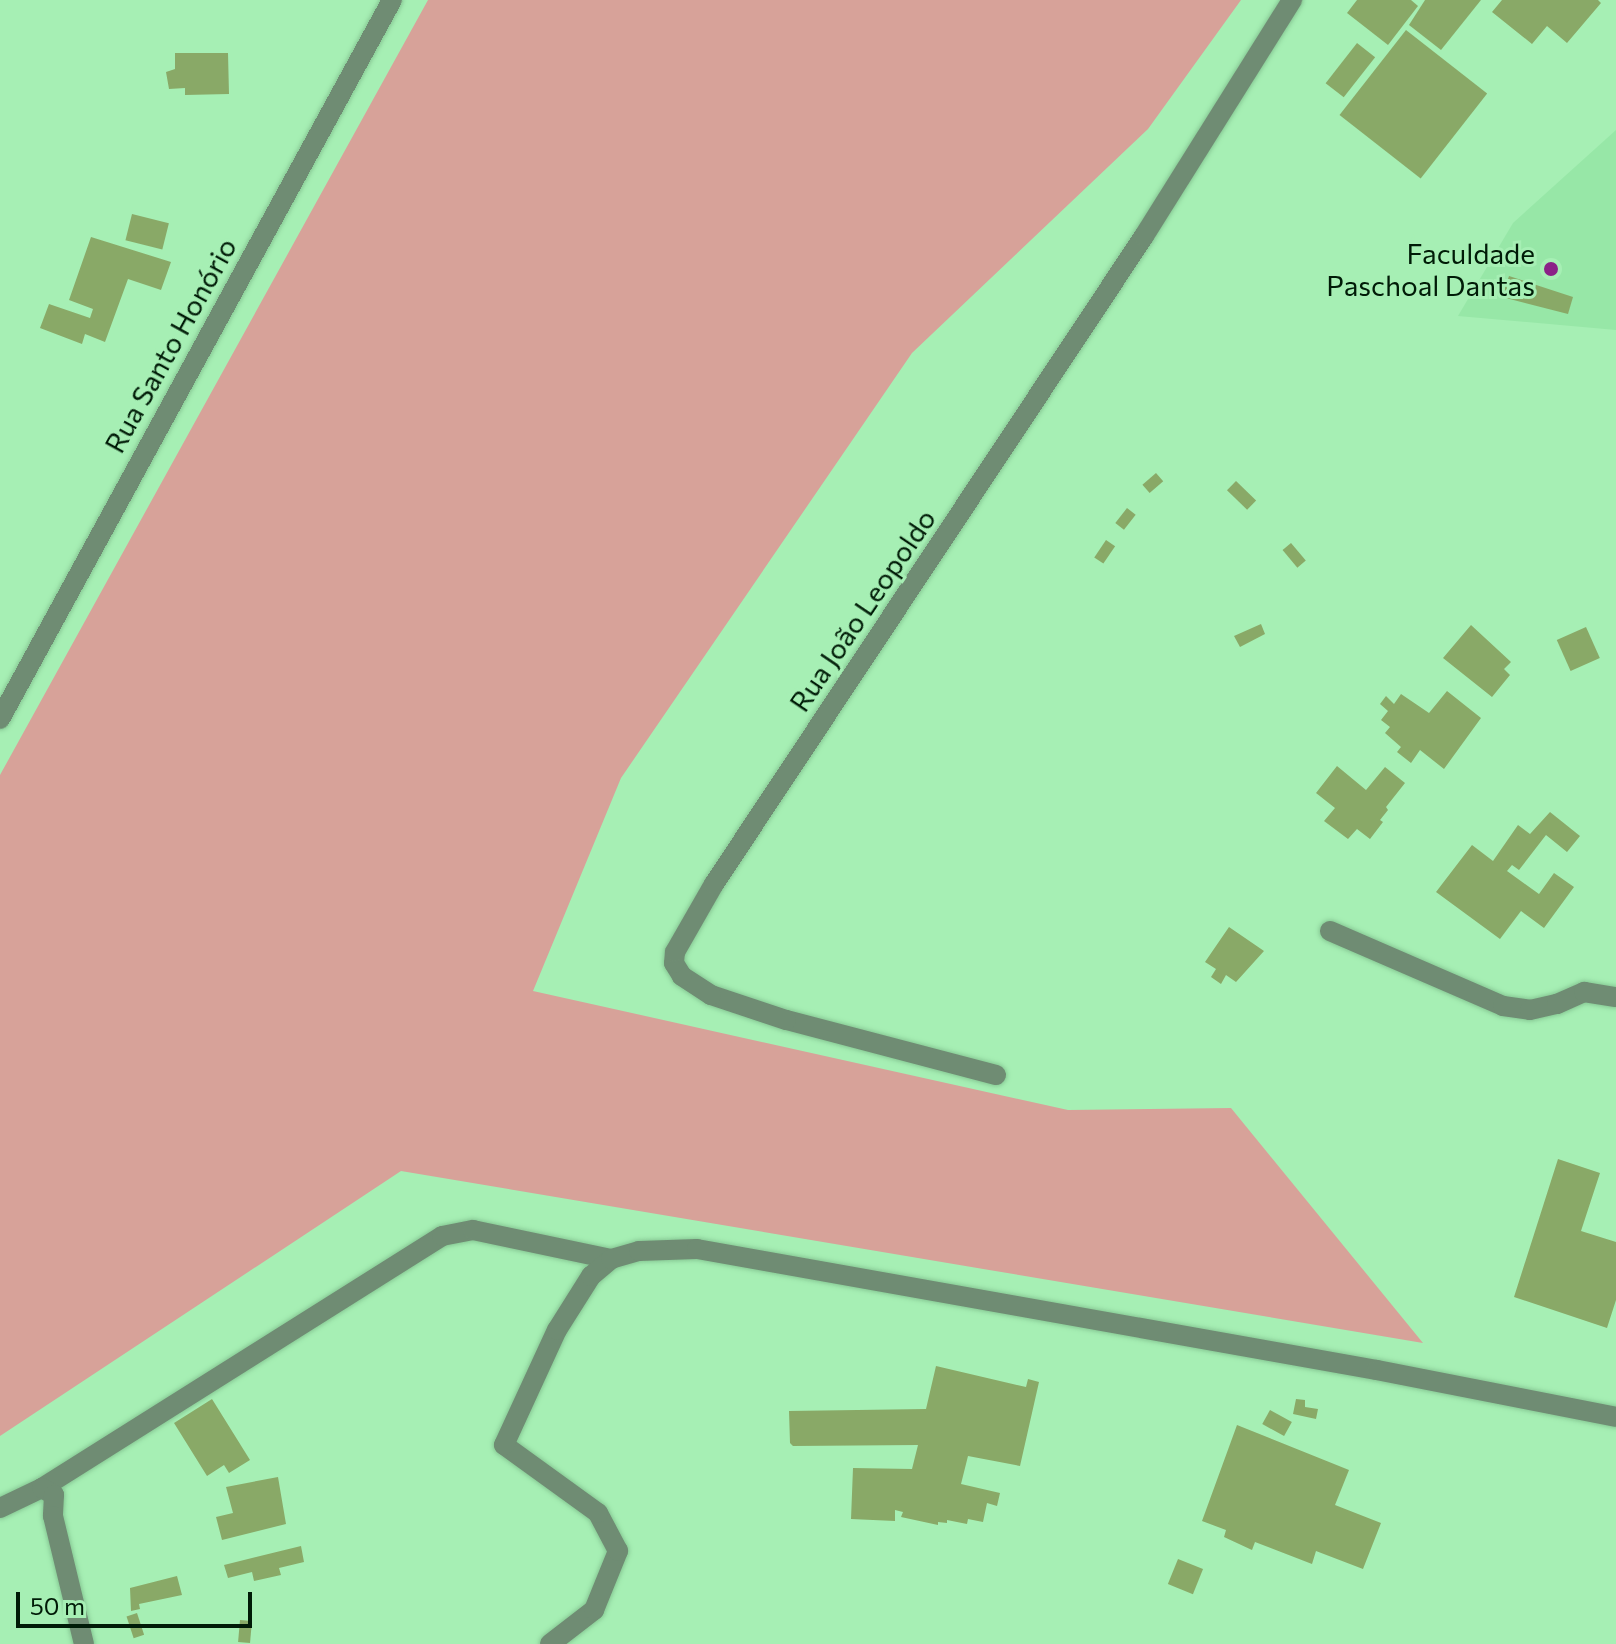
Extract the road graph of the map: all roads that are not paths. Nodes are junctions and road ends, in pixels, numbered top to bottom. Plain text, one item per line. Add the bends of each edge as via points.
1 (392, 0) edge
2 (1292, 0) edge
3 (0, 719) edge
4 (1330, 931) dead end
5 (1616, 997) edge
6 (996, 1075) dead end
7 (611, 1259) junction
8 (1616, 1417) edge
9 (42, 1488) junction
10 (0, 1508) edge
11 (84, 1644) edge
12 (550, 1644) edge

1 - 3 street, Rua Santo Honório
2 - 6 street, Rua João Leopoldo via 1144,236 714,884 675,952 674,963 682,976 711,995
4 - 5 street via 1503,1006 1530,1010 1584,992
7 - 8 street via 639,1251 697,1249
7 - 9 street via 473,1230 442,1236
7 - 12 street via 591,1276 557,1330 504,1445 598,1513 618,1551 594,1610
9 - 10 street
9 - 11 street via 54,1495 53,1516

